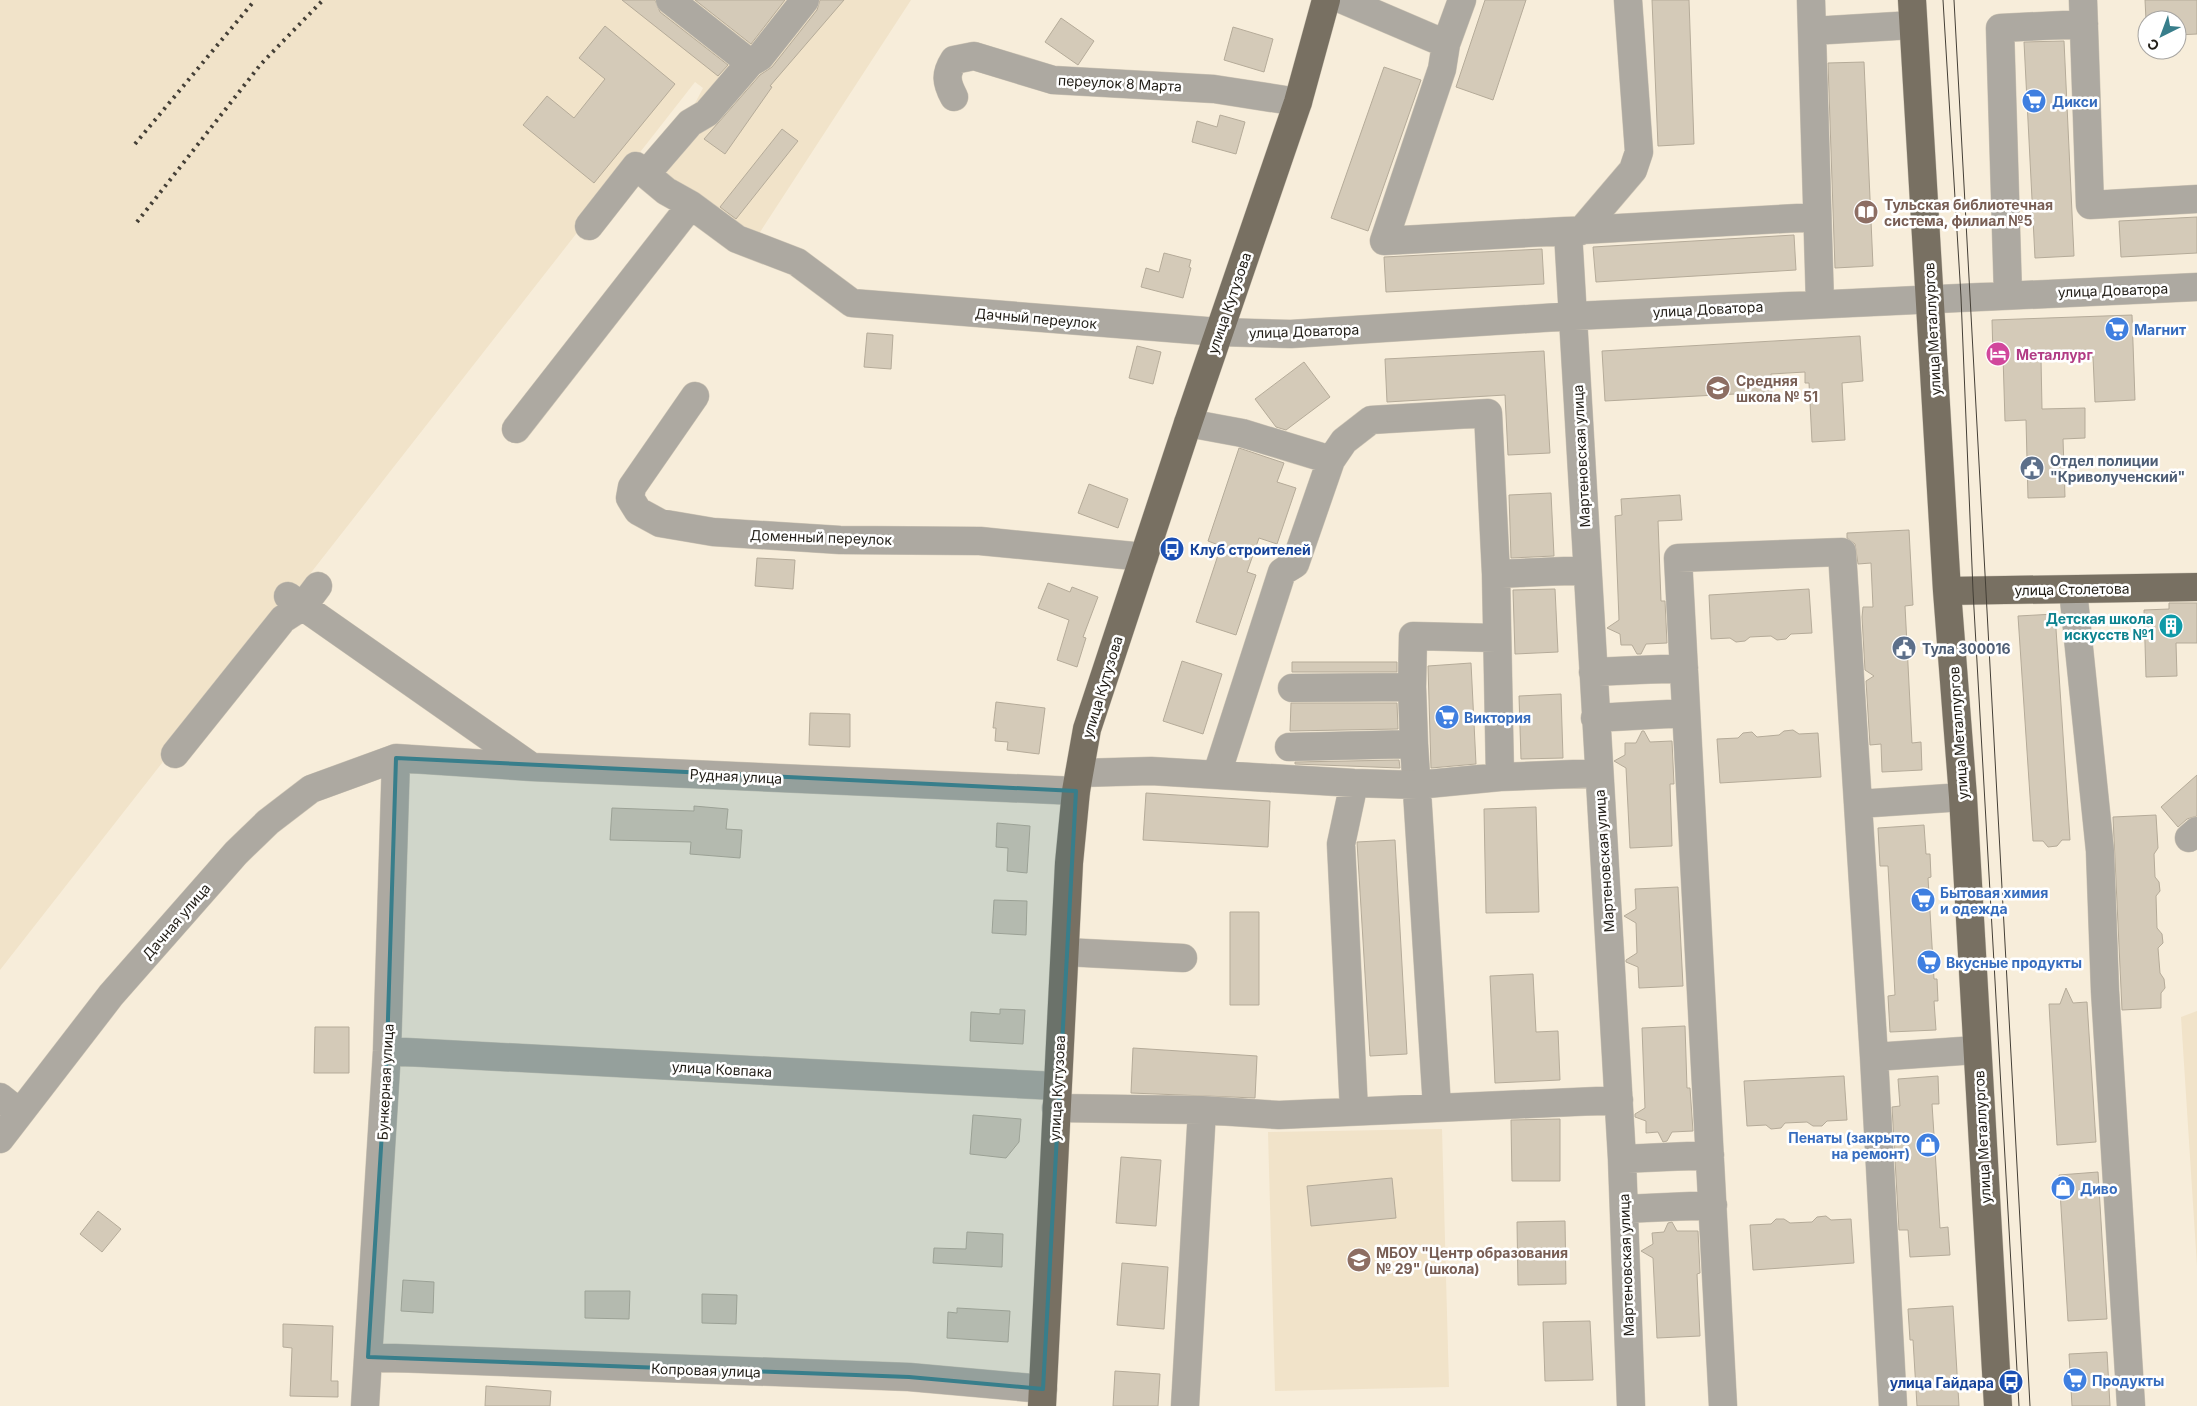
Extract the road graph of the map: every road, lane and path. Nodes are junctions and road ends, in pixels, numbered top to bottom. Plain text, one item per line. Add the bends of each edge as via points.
1 (670, 0) edge
2 (805, 0) edge
3 (1326, 0) edge
4 (1343, 0) edge
5 (1462, 0) edge
6 (1628, 0) edge
7 (1811, 0) edge
8 (2084, 12) edge
9 (1913, 13) edge
10 (1812, 31) junction
11 (1446, 44) junction
12 (750, 63) junction
13 (954, 96) dead end
14 (1298, 102) junction
15 (646, 174) junction
16 (2197, 199) edge
17 (691, 205) junction
18 (1816, 217) junction
19 (589, 226) dead end
20 (1575, 231) junction
21 (2197, 287) edge
22 (2008, 295) junction
23 (1931, 299) junction
24 (1820, 304) junction
25 (1574, 316) junction
26 (1220, 332) junction
27 (695, 396) dead end
28 (1188, 423) junction
29 (516, 429) dead end
30 (1331, 460) junction
31 (1144, 557) junction
32 (1587, 570) junction
33 (1496, 574) junction
34 (2197, 587) edge
35 (2074, 590) junction
36 (1948, 591) junction
37 (1496, 638) junction
38 (1684, 668) junction
39 (1592, 672) junction
40 (1412, 687) junction
41 (1292, 688) dead end
42 (1686, 713) junction
43 (1595, 718) junction
44 (1414, 744) junction
45 (1289, 747) dead end
46 (175, 754) dead end
47 (396, 758) junction
48 (532, 767) junction
49 (1216, 774) junction
50 (1598, 774) junction
51 (1500, 777) junction
52 (1078, 782) junction
53 (1354, 783) junction
54 (1417, 785) junction
55 (1963, 797) junction
56 (1858, 804) junction
57 (1065, 952) junction
58 (1183, 958) dead end
59 (1976, 1050) junction
60 (388, 1051) junction
61 (1874, 1057) junction
62 (1056, 1097) junction
63 (1619, 1100) junction
64 (10, 1105) edge
65 (1437, 1107) junction
66 (1202, 1110) junction
67 (1354, 1111) junction
68 (0, 1139) edge
69 (1710, 1154) junction
70 (1622, 1159) junction
71 (1713, 1205) junction
72 (1624, 1209) junction
73 (368, 1358) junction
74 (1043, 1398) edge
75 (366, 1406) edge
76 (1185, 1406) edge
77 (1631, 1406) edge
78 (1723, 1406) edge
79 (1893, 1406) edge
80 (1998, 1406) edge
81 (2131, 1406) edge

1 - 12 street
2 - 12 street via 760,57
3 - 14 main road, улица Кутузова
4 - 11 street
5 - 11 street
6 - 20 street via 1639,152 1633,170
7 - 10 street
8 - 16 street via 2090,205
8 - 22 street via 2000,28
9 - 10 street
9 - 23 main road, улица Металлургов
10 - 18 street
11 - 20 street via 1442,69 1384,241
12 - 15 street via 706,113 690,123
13 - 14 street, переулок 8 Марта via 946,83 948,71 954,60 974,56 1053,80 1214,89
14 - 26 main road, улица Кутузова
15 - 17 street
15 - 19 street via 636,166
17 - 26 street, Дачный переулок via 737,239 797,262 852,303
17 - 29 street
18 - 20 street
18 - 24 street
20 - 25 street, Мартеновская улица
21 - 22 street, улица Доватора
22 - 23 street, улица Доватора
23 - 24 street, улица Доватора
23 - 36 main road, улица Металлургов
24 - 25 street, улица Доватора
25 - 26 street, улица Доватора via 1291,334
25 - 32 street, Мартеновская улица
26 - 28 main road, улица Кутузова
27 - 31 street, Доменный переулок via 632,487 630,498 638,511 660,523 713,532 840,540 980,541
28 - 30 street via 1242,433
28 - 31 main road, улица Кутузова
30 - 33 street via 1344,440 1371,420 1488,413
30 - 49 street via 1295,564 1282,572
31 - 52 main road, улица Кутузова via 1087,729
32 - 33 street
32 - 39 street, Мартеновская улица
33 - 37 street
34 - 35 main road, улица Столетова
35 - 36 main road, улица Столетова
35 - 81 street via 2100,851 2105,991
36 - 55 main road, улица Металлургов
37 - 40 street via 1413,636
37 - 51 street
38 - 39 street
38 - 42 street
38 - 56 street via 1678,558 1842,552
39 - 43 street, Мартеновская улица
40 - 41 street
40 - 44 street
42 - 43 street
42 - 69 street
43 - 50 street, Мартеновская улица
44 - 45 street
44 - 54 street
46 - 48 street via 303,596
47 - 48 street, Рудная улица
47 - 60 street, Бункерная улица
47 - 64 street, Дачная улица via 311,789 268,822 236,853
48 - 52 street, Рудная улица
49 - 52 street, Рудная улица via 1150,771
49 - 53 street, Рудная улица
50 - 51 street, Рудная улица
50 - 63 street, Мартеновская улица
51 - 54 street, Рудная улица
52 - 57 main road, улица Кутузова via 1069,864
53 - 54 street, Рудная улица
53 - 67 street via 1342,844
54 - 65 street
55 - 56 street
55 - 59 main road, улица Металлургов
56 - 61 street
57 - 58 street
57 - 62 main road, улица Кутузова
59 - 61 street
59 - 80 main road, улица Металлургов
60 - 62 street, улица Ковпака
60 - 73 street, Бункерная улица
61 - 79 street
62 - 66 street, улица Ковпака
62 - 74 main road, улица Кутузова
63 - 65 street, улица Ковпака
63 - 70 street, Мартеновская улица
64 - 68 street, Дачная улица
65 - 67 street, улица Ковпака
66 - 67 street, улица Ковпака via 1279,1115
66 - 76 street
69 - 70 street
69 - 71 street
70 - 72 street, Мартеновская улица
71 - 72 street
71 - 78 street
72 - 77 street, Мартеновская улица
73 - 74 street, Копровая улица via 909,1377
73 - 75 street, Бункерная улица

